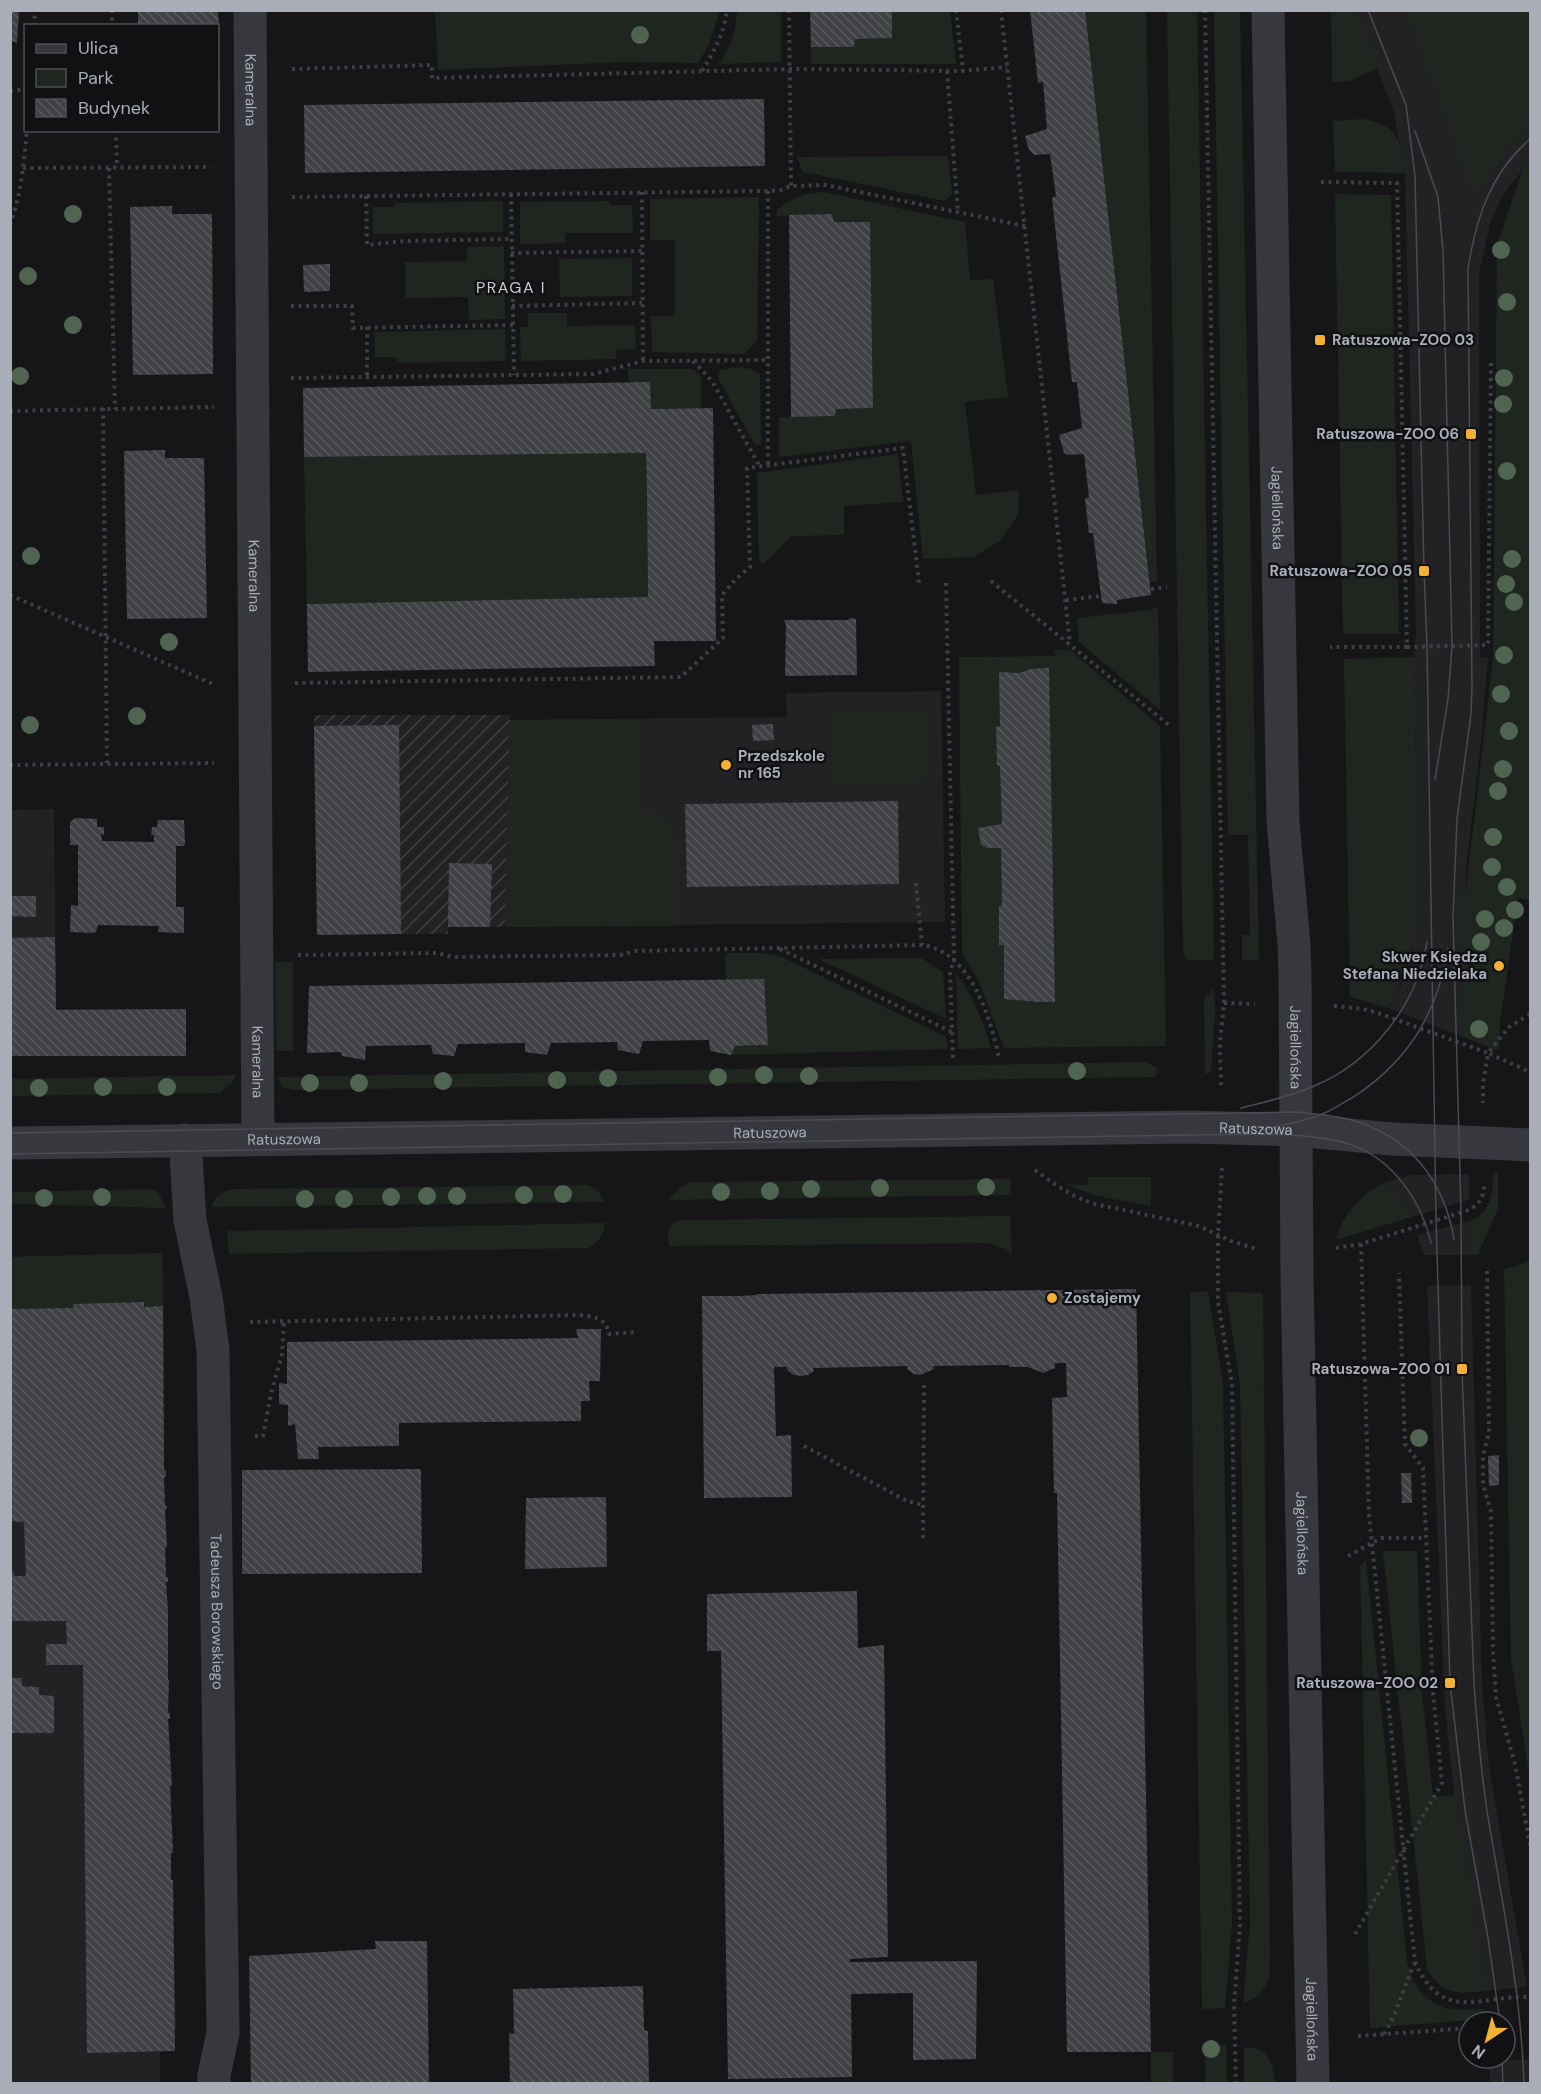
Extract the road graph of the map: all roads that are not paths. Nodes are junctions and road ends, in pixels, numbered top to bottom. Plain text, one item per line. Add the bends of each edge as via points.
1 (250, 10) edge
2 (1268, 10) edge
3 (1296, 1130) junction
4 (258, 1139) junction
5 (185, 1140) junction
6 (10, 1143) edge
7 (1530, 1144) edge
8 (214, 2079) edge
9 (1313, 2084) edge

1 - 4 street, Kameralna
2 - 3 street, Jagiellońska via 1283,822 1294,944
3 - 4 street, Ratuszowa via 1160,1128
3 - 7 street, Ratuszowa via 1392,1139
3 - 9 street, Jagiellońska
4 - 5 street, Ratuszowa
5 - 6 street, Ratuszowa
5 - 8 street, Tadeusza Borowskiego via 190,1220 213,1350 224,2033

